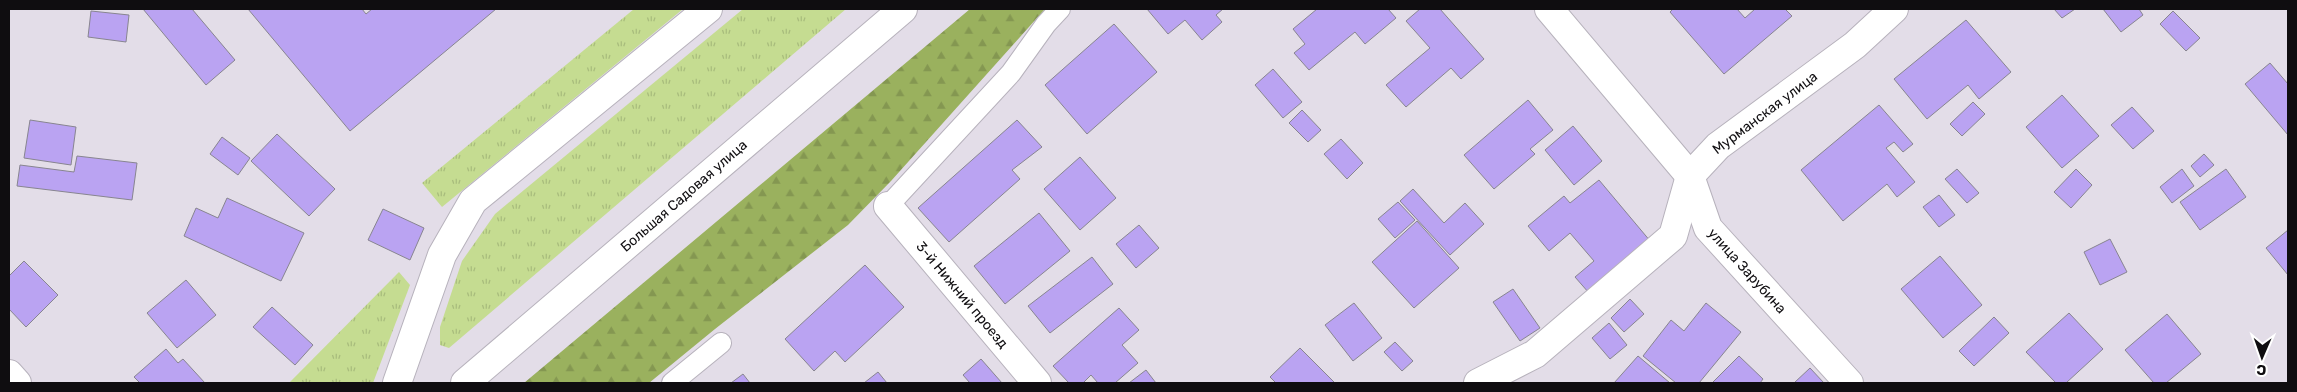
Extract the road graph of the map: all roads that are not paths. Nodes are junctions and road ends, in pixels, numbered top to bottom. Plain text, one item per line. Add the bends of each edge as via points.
1 (708, 9) edge
2 (903, 9) edge
3 (1060, 9) edge
4 (1549, 9) edge
5 (1894, 9) edge
6 (1690, 176) junction
7 (888, 206) joint
8 (721, 343) dead end
9 (9, 374) edge
10 (17, 383) edge
11 (397, 383) edge
12 (465, 383) edge
13 (672, 383) edge
14 (1037, 383) edge
15 (1478, 383) edge
16 (1849, 383) edge

1 - 11 street via 473,201 442,255
2 - 12 street, Большая Садовая улица
3 - 7 lane via 1011,73
4 - 6 street, улица Зарубина
5 - 6 street, Мурманская улица via 1855,45 1718,146
6 - 15 street, Мурманская улица via 1673,236 1535,354
6 - 16 street, улица Зарубина via 1708,228
7 - 14 street, 3-й Нижний проезд
8 - 13 lane
9 - 10 street

